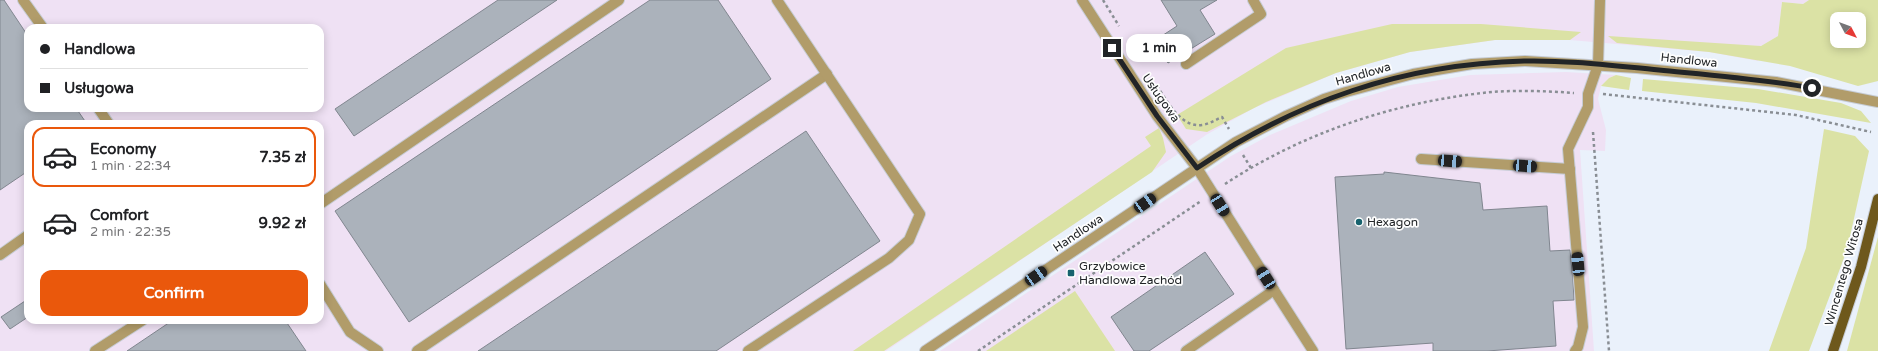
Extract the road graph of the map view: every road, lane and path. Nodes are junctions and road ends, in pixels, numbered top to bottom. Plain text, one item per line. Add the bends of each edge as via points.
1 (23, 0) edge
2 (619, 0) edge
3 (777, 0) edge
4 (1082, 0) edge
5 (1102, 0) edge
6 (1253, 0) edge
7 (1600, 0) edge
8 (40, 24) edge
9 (1122, 30) dead end
10 (1186, 64) dead end
11 (1598, 65) junction
12 (827, 74) junction
13 (1153, 79) dead end
14 (1878, 102) edge
15 (1588, 107) junction
16 (1222, 116) dead end
17 (1421, 159) dead end
18 (1197, 168) junction
19 (1570, 169) junction
20 (1878, 199) edge
21 (324, 201) edge
22 (24, 238) edge
23 (0, 255) edge
24 (324, 290) edge
25 (1274, 290) junction
26 (137, 324) edge
27 (95, 351) edge
28 (378, 351) edge
29 (417, 351) edge
30 (748, 351) edge
31 (925, 351) edge
32 (1186, 351) edge
33 (1312, 351) edge
34 (1575, 351) edge
35 (1609, 351) edge
36 (1833, 351) edge

1 - 8 street
2 - 21 street
3 - 12 street
4 - 18 street, Usługowa via 1152,110
5 - 9 path
6 - 10 street via 1261,14
7 - 11 street
11 - 14 street, Handlowa via 1776,82
11 - 15 street via 1588,94
11 - 18 street, Handlowa via 1525,61 1472,64 1413,74 1324,99 1236,142
12 - 29 street
12 - 30 street via 920,214 909,240 889,258
13 - 16 path via 1173,108 1186,121 1201,125
15 - 19 street via 1568,148
15 - 35 path via 1595,144
17 - 19 street
18 - 25 street, Usługowa
18 - 31 street, Handlowa
19 - 34 street via 1584,327
20 - 36 main road, Wincentego Witosa via 1861,267
22 - 23 street
24 - 28 street via 350,332
25 - 32 street
25 - 33 street, Usługowa
26 - 27 street

